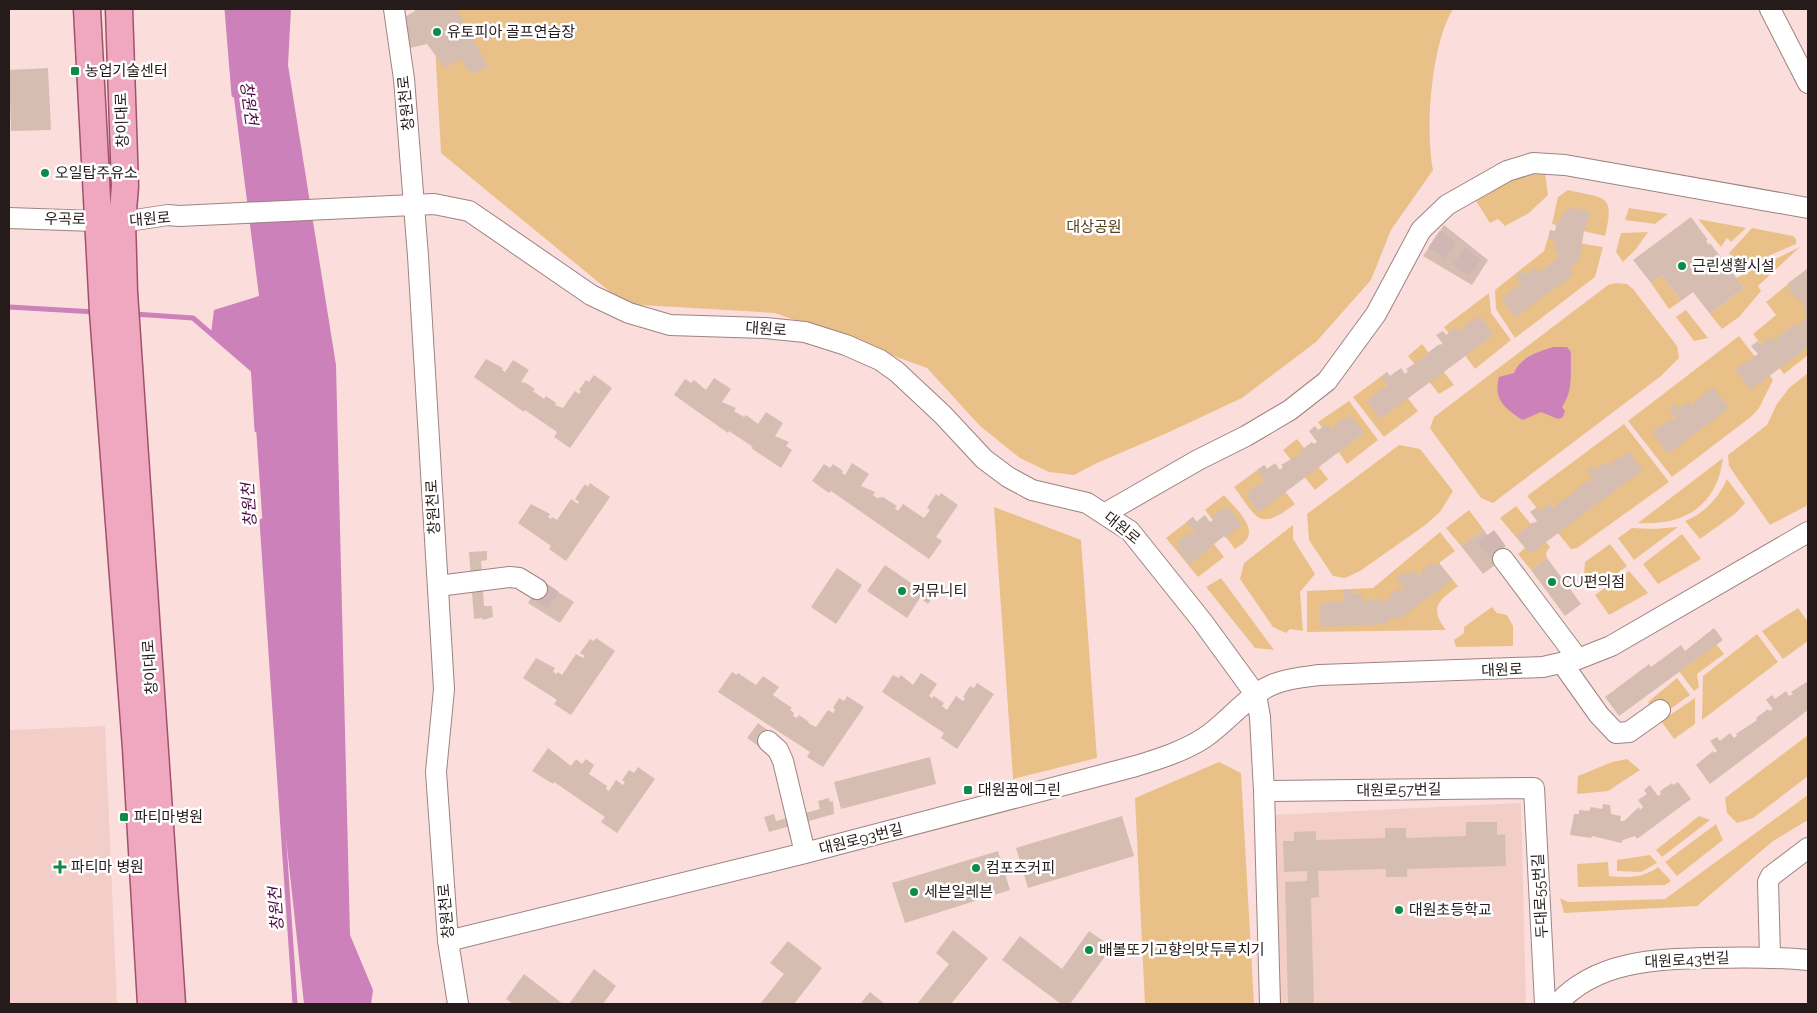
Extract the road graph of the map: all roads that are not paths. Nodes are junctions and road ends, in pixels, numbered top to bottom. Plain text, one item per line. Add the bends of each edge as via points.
1 (76, 9) edge
2 (87, 9) edge
3 (119, 9) edge
4 (137, 9) edge
5 (394, 9) edge
6 (1770, 9) edge
7 (120, 61) junction
8 (89, 71) junction
9 (1808, 83) edge
10 (414, 204) junction
11 (1808, 208) edge
12 (9, 218) edge
13 (110, 221) junction
14 (116, 333) junction
15 (1104, 514) junction
16 (1808, 532) edge
17 (1503, 559) tunnel mouth
18 (438, 586) junction
19 (537, 589) tunnel mouth
20 (1570, 661) junction
21 (1256, 695) junction
22 (1660, 710) dead end
23 (768, 741) dead end
24 (1534, 788) joint
25 (1264, 791) junction
26 (1808, 848) edge
27 (805, 853) junction
28 (448, 941) junction
29 (1770, 956) junction
30 (1808, 960) edge
31 (151, 1004) edge
32 (172, 1004) edge
33 (458, 1004) edge
34 (1270, 1004) edge
35 (1545, 1004) edge
36 (1557, 1004) edge

1 - 8 main road
2 - 8 main road, 창이대로
3 - 7 main road, 창이대로
4 - 7 main road via 138,17
5 - 10 street, 창원천로
6 - 9 street
7 - 13 main road, 창이대로 via 125,186
8 - 13 main road, 창이대로
10 - 13 street, 대원로 via 168,215
10 - 15 street, 대원로 via 434,204 469,211 591,295 629,313 670,325 805,332 862,352 898,372 984,460 1008,477 1032,490 1087,503
10 - 18 street, 창원천로
11 - 15 street via 1565,165 1533,163 1507,171 1447,205 1376,314 1327,381 1290,410
12 - 13 street, 우곡로
13 - 14 main road, 창이대로
14 - 31 main road, 창이대로
14 - 32 main road, 창이대로
15 - 21 street, 대원로 via 1140,541
16 - 20 street, 대원로 via 1611,646
17 - 20 street
18 - 19 street via 510,577 520,578
18 - 28 street, 창원천로 via 444,689 436,772
20 - 21 street, 대원로 via 1504,670 1320,675 1290,679
20 - 22 street via 1599,715 1616,732 1629,732
21 - 25 street
21 - 27 street, 대원로93번길 via 1204,738 1161,758
23 - 27 street via 778,750 783,761
24 - 25 street, 대원로57번길
24 - 35 street, 두대로55번길
25 - 34 street
26 - 29 street via 1771,876 1768,882
27 - 28 street, 대원로93번길
28 - 33 street, 창원천로
29 - 30 street, 대원로43번길
29 - 36 street, 대원로43번길 via 1656,959 1632,963 1610,969 1581,984

